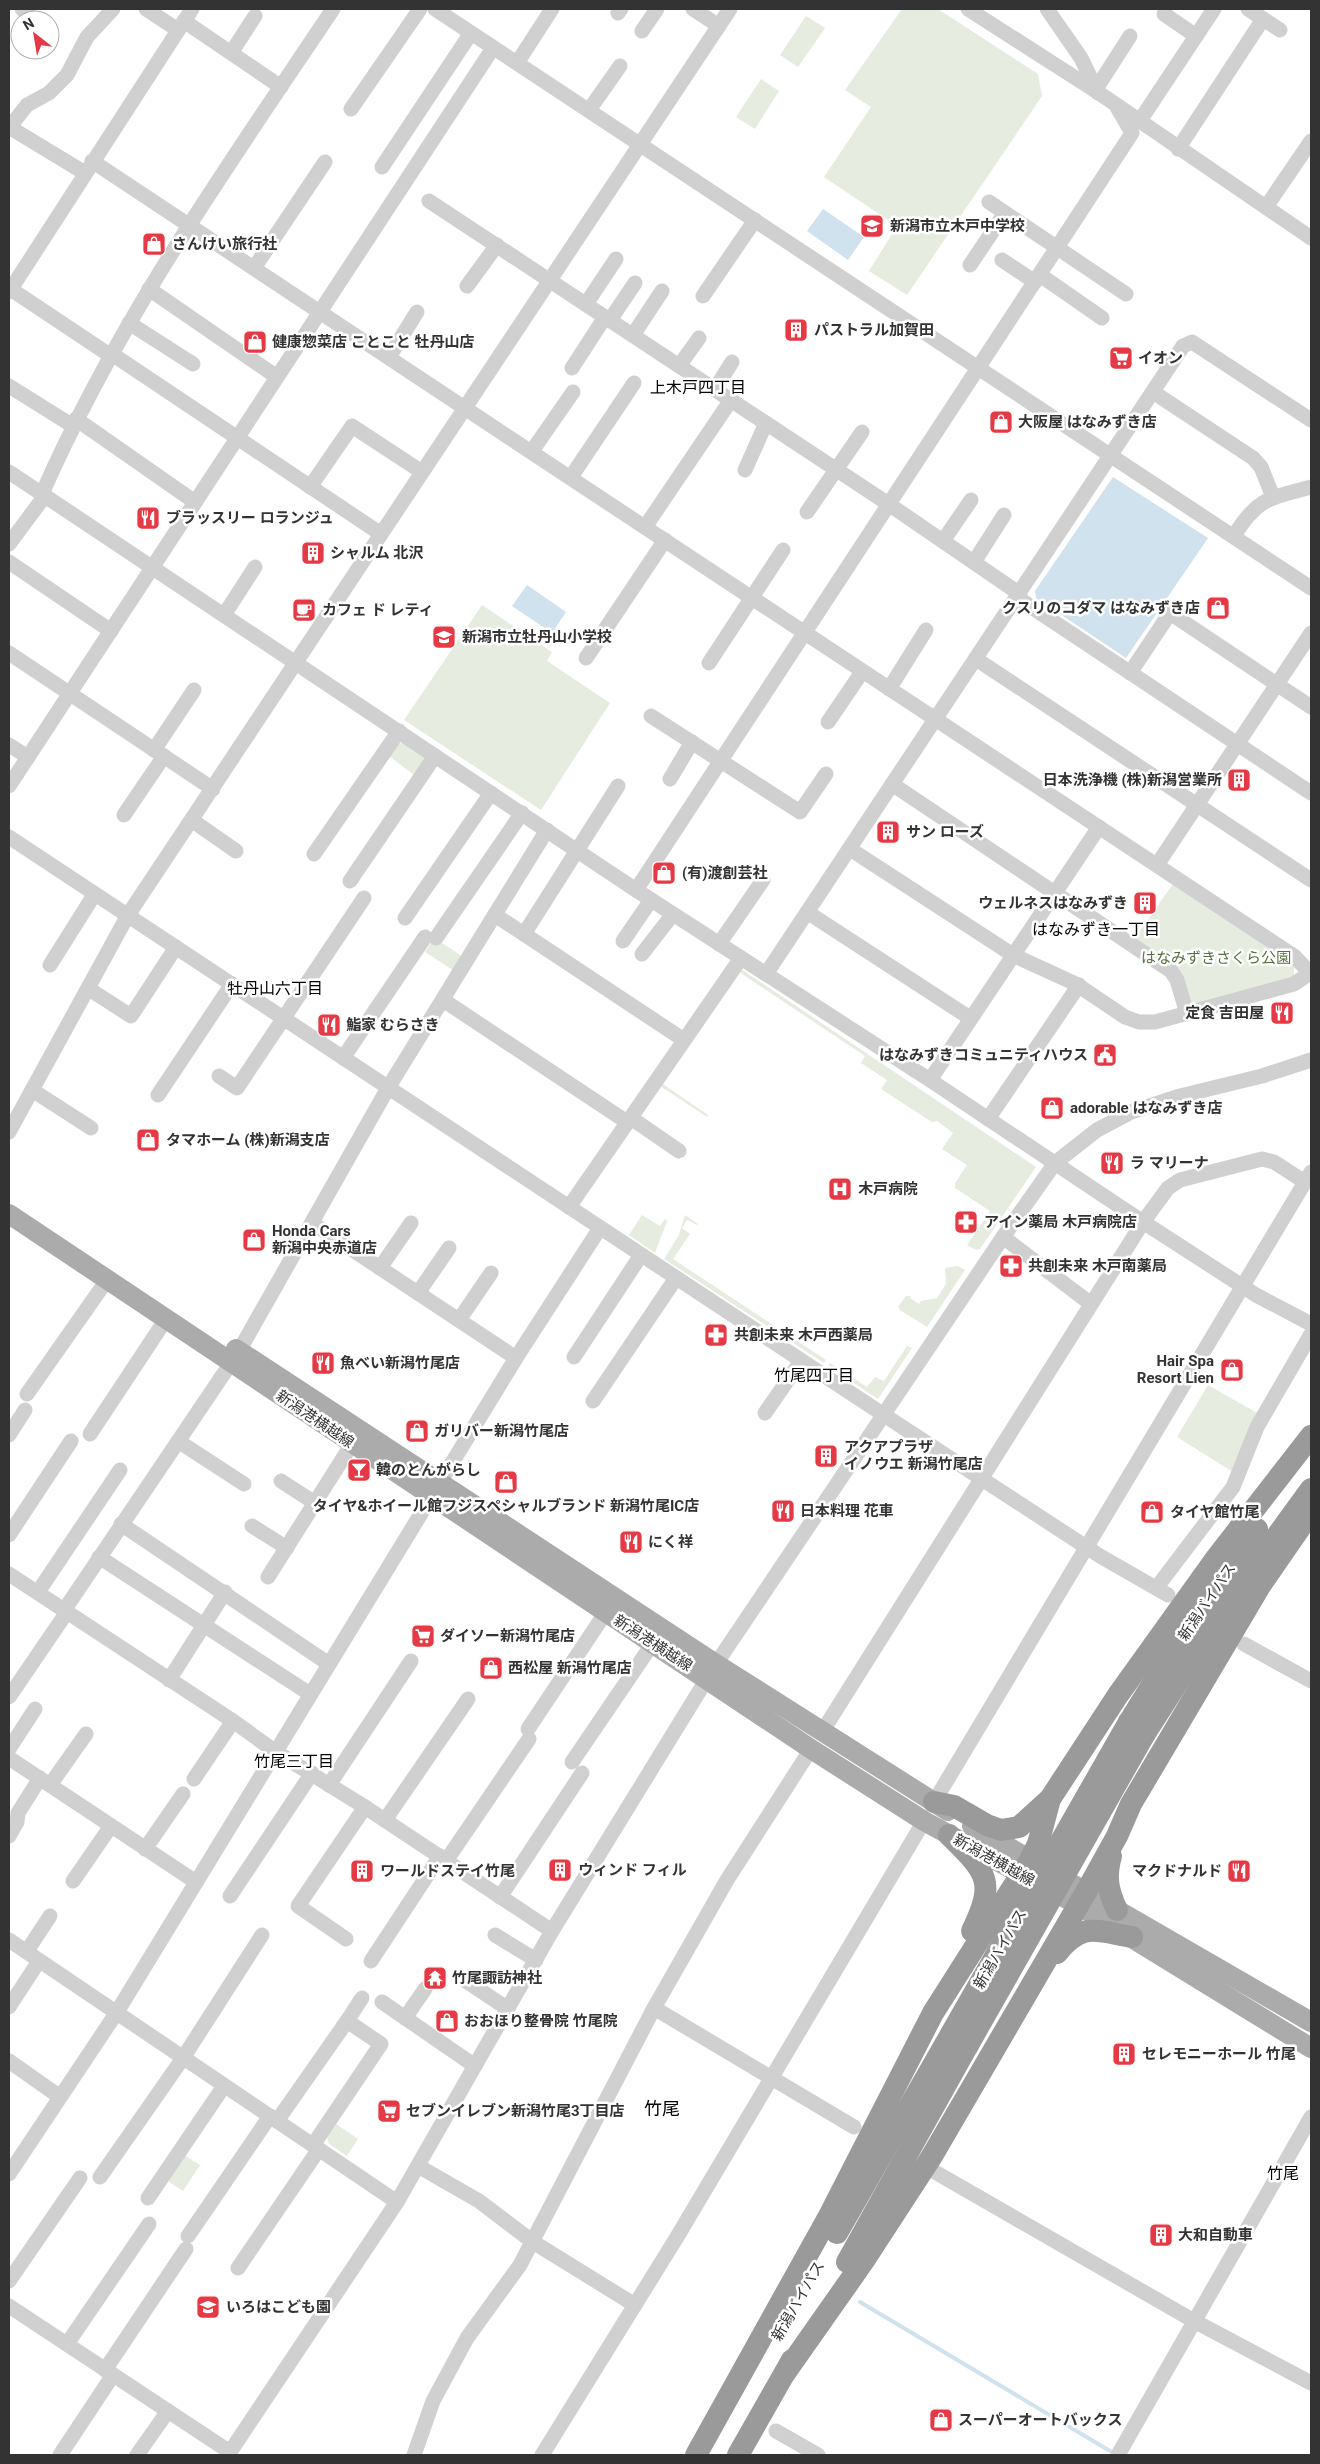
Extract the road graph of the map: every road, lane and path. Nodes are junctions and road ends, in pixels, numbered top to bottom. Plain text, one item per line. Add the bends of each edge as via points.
1 (113, 9) edge
2 (146, 9) edge
3 (333, 9) edge
4 (420, 9) edge
5 (435, 9) edge
6 (552, 9) edge
7 (657, 9) edge
8 (693, 9) edge
9 (730, 9) edge
10 (968, 9) edge
11 (1047, 9) edge
12 (1214, 9) edge
13 (1248, 9) edge
14 (1164, 14) dead end
15 (255, 16) dead end
16 (1262, 19) junction
17 (184, 20) edge
18 (719, 26) junction
19 (1280, 30) dead end
20 (642, 31) dead end
21 (471, 33) junction
22 (1130, 36) dead end
23 (1196, 36) junction
24 (493, 48) junction
25 (231, 53) junction
26 (517, 63) junction
27 (620, 66) dead end
28 (281, 87) junction
29 (1098, 91) junction
30 (1117, 107) junction
31 (351, 109) dead end
32 (589, 110) junction
33 (1139, 122) junction
34 (9, 127) edge
35 (1311, 141) edge
36 (640, 144) junction
37 (1178, 149) junction
38 (325, 162) dead end
39 (88, 167) junction
40 (382, 167) dead end
41 (430, 201) dead end
42 (989, 202) dead end
43 (1266, 208) junction
44 (1005, 213) junction
45 (755, 220) junction
46 (188, 225) junction
47 (1311, 238) edge
48 (497, 245) junction
49 (1057, 248) junction
50 (616, 259) dead end
51 (1002, 260) dead end
52 (970, 265) dead end
53 (254, 268) junction
54 (1038, 279) junction
55 (549, 280) junction
56 (635, 282) dead end
57 (468, 286) dead end
58 (149, 289) junction
59 (9, 290) edge
60 (662, 291) dead end
61 (1126, 294) dead end
62 (703, 296) dead end
63 (586, 304) junction
64 (320, 311) junction
65 (417, 312) dead end
66 (607, 318) junction
67 (1102, 318) dead end
68 (129, 323) junction
69 (633, 335) junction
70 (699, 338) dead end
71 (112, 355) junction
72 (389, 357) junction
73 (732, 362) dead end
74 (193, 364) dead end
75 (680, 366) junction
76 (572, 368) dead end
77 (980, 368) junction
78 (277, 377) junction
79 (634, 383) dead end
80 (9, 386) edge
81 (715, 389) junction
82 (573, 392) dead end
83 (1152, 392) junction
84 (731, 400) junction
85 (465, 406) junction
86 (1311, 420) edge
87 (75, 422) junction
88 (766, 423) junction
89 (862, 432) dead end
90 (237, 438) junction
91 (532, 451) junction
92 (1110, 456) junction
93 (745, 470) dead end
94 (836, 470) junction
95 (9, 472) edge
96 (422, 472) junction
97 (571, 477) junction
98 (310, 487) junction
99 (1311, 487) edge
100 (43, 495) junction
101 (1273, 497) junction
102 (971, 500) dead end
103 (195, 502) junction
104 (890, 505) junction
105 (807, 512) dead end
106 (1004, 514) dead end
107 (645, 527) junction
108 (381, 534) junction
109 (1234, 536) junction
110 (664, 540) junction
111 (943, 541) junction
112 (9, 544) edge
113 (783, 550) dead end
114 (9, 562) edge
115 (974, 562) junction
116 (254, 566) dead end
117 (152, 568) junction
118 (1311, 588) edge
119 (1019, 596) junction
120 (751, 598) junction
121 (224, 615) junction
122 (926, 630) dead end
123 (111, 631) junction
124 (1311, 633) edge
125 (805, 634) junction
126 (9, 653) edge
127 (586, 658) dead end
128 (976, 659) junction
129 (710, 662) dead end
130 (297, 663) junction
131 (862, 672) junction
132 (1130, 673) junction
133 (1277, 684) junction
134 (889, 689) junction
135 (194, 690) dead end
136 (70, 694) junction
137 (1311, 707) edge
138 (651, 716) dead end
139 (935, 720) junction
140 (828, 722) dead end
141 (399, 731) junction
142 (692, 742) junction
143 (9, 744) edge
144 (1238, 745) junction
145 (159, 753) junction
146 (435, 756) junction
147 (28, 757) junction
148 (722, 761) junction
149 (826, 774) dead end
150 (670, 779) dead end
151 (892, 784) junction
152 (9, 786) edge
153 (618, 786) dead end
154 (213, 789) junction
155 (490, 793) junction
156 (1311, 793) edge
157 (1197, 805) junction
158 (522, 813) junction
159 (124, 815) dead end
160 (193, 821) junction
161 (1099, 826) junction
162 (547, 830) junction
163 (9, 837) edge
164 (850, 849) junction
165 (577, 850) junction
166 (236, 852) dead end
167 (314, 854) dead end
168 (1157, 865) junction
169 (763, 880) dead end
170 (1311, 880) edge
171 (350, 881) dead end
172 (636, 890) junction
173 (1053, 894) junction
174 (94, 895) junction
175 (364, 898) dead end
176 (651, 900) junction
177 (807, 912) junction
178 (673, 914) junction
179 (128, 915) junction
180 (495, 915) junction
181 (405, 918) dead end
182 (524, 934) junction
183 (623, 941) dead end
184 (719, 944) junction
185 (176, 947) junction
186 (642, 954) dead end
187 (1012, 956) junction
188 (741, 958) junction
189 (50, 966) dead end
190 (1310, 973) edge
191 (766, 974) junction
192 (232, 984) junction
193 (1079, 985) junction
194 (88, 989) junction
195 (443, 1000) junction
196 (1187, 1014) junction
197 (284, 1018) junction
198 (970, 1018) junction
199 (684, 1040) junction
200 (343, 1058) junction
201 (1311, 1060) edge
202 (219, 1076) dead end
203 (930, 1080) junction
204 (388, 1088) junction
205 (32, 1090) junction
206 (158, 1095) dead end
207 (988, 1119) junction
208 (629, 1120) junction
209 (91, 1128) dead end
210 (9, 1132) edge
211 (679, 1151) dead end
212 (1055, 1163) junction
213 (1308, 1177) edge
214 (9, 1199) edge
215 (569, 1207) junction
216 (9, 1214) edge
217 (1143, 1222) junction
218 (312, 1223) junction
219 (411, 1223) dead end
220 (600, 1228) junction
221 (1002, 1237) junction
222 (449, 1248) dead end
223 (640, 1255) junction
224 (380, 1268) junction
225 (491, 1273) dead end
226 (676, 1278) junction
227 (107, 1280) junction
228 (1242, 1286) junction
229 (418, 1293) junction
230 (1091, 1304) junction
231 (166, 1319) junction
232 (459, 1320) junction
233 (1311, 1324) edge
234 (1311, 1334) edge
235 (235, 1357) junction
236 (574, 1357) dead end
237 (516, 1358) junction
238 (801, 1361) junction
239 (27, 1394) dead end
240 (593, 1401) dead end
241 (25, 1410) dead end
242 (765, 1413) dead end
243 (884, 1415) junction
244 (9, 1434) edge
245 (90, 1434) dead end
246 (1311, 1436) edge
247 (71, 1441) dead end
248 (178, 1441) junction
249 (352, 1444) junction
250 (1311, 1457) edge
251 (120, 1470) dead end
252 (982, 1477) junction
253 (281, 1481) dead end
254 (244, 1484) dead end
255 (1311, 1489) edge
256 (436, 1490) junction
257 (315, 1503) junction
258 (1311, 1512) edge
259 (122, 1524) junction
260 (252, 1526) dead end
261 (9, 1535) edge
262 (1088, 1546) junction
263 (286, 1548) junction
264 (99, 1556) junction
265 (9, 1574) edge
266 (268, 1577) dead end
267 (38, 1592) junction
268 (225, 1592) junction
269 (67, 1612) junction
270 (606, 1612) junction
271 (205, 1626) junction
272 (653, 1643) junction
273 (1244, 1644) dead end
274 (411, 1661) dead end
275 (329, 1664) junction
276 (712, 1671) junction
277 (169, 1680) junction
278 (1311, 1681) edge
279 (310, 1694) junction
280 (9, 1698) edge
281 (468, 1699) dead end
282 (35, 1709) dead end
283 (233, 1720) junction
284 (1137, 1729) junction
285 (822, 1732) junction
286 (86, 1734) dead end
287 (9, 1749) edge
288 (811, 1749) junction
289 (276, 1752) junction
290 (9, 1758) edge
291 (572, 1762) dead end
292 (312, 1773) junction
293 (582, 1773) dead end
294 (194, 1779) dead end
295 (45, 1782) junction
296 (329, 1785) junction
297 (183, 1794) dead end
298 (1050, 1799) junction
299 (1131, 1804) junction
300 (365, 1807) junction
301 (929, 1812) junction
302 (385, 1820) junction
303 (111, 1826) junction
304 (949, 1835) junction
305 (9, 1836) edge
306 (1117, 1836) junction
307 (145, 1849) junction
308 (443, 1859) junction
309 (1026, 1867) junction
310 (74, 1880) dead end
311 (196, 1882) junction
312 (1072, 1893) junction
313 (230, 1896) dead end
314 (500, 1897) junction
315 (1117, 1910) junction
316 (50, 1916) dead end
317 (552, 1931) junction
318 (262, 1935) dead end
319 (495, 1935) dead end
320 (1132, 1937) junction
321 (9, 1940) edge
322 (346, 1940) dead end
323 (27, 1951) junction
324 (536, 1960) junction
325 (40, 1961) junction
326 (371, 1961) dead end
327 (462, 1979) dead end
328 (425, 1989) dead end
329 (1027, 1991) junction
330 (362, 1998) dead end
331 (382, 2002) dead end
332 (9, 2007) edge
333 (654, 2008) junction
334 (508, 2009) junction
335 (117, 2012) junction
336 (933, 2013) junction
337 (405, 2018) junction
338 (347, 2021) junction
339 (1311, 2022) edge
340 (959, 2040) junction
341 (1311, 2048) edge
342 (183, 2058) junction
343 (9, 2061) edge
344 (475, 2066) junction
345 (771, 2077) junction
346 (224, 2086) junction
347 (60, 2096) junction
348 (1311, 2117) edge
349 (274, 2119) junction
350 (854, 2127) dead end
351 (316, 2147) junction
352 (418, 2166) junction
353 (935, 2172) dead end
354 (9, 2174) edge
355 (80, 2178) dead end
356 (100, 2178) dead end
357 (148, 2198) dead end
358 (397, 2202) junction
359 (149, 2224) dead end
360 (533, 2242) junction
361 (238, 2268) dead end
362 (9, 2281) edge
363 (635, 2305) junction
364 (9, 2306) edge
365 (1194, 2321) junction
366 (68, 2344) junction
367 (109, 2373) junction
368 (785, 2373) junction
369 (1311, 2383) edge
370 (168, 2411) junction
371 (776, 2431) dead end
372 (229, 2454) edge
373 (60, 2455) edge
374 (137, 2455) edge
375 (414, 2455) edge
376 (542, 2455) edge
377 (696, 2455) edge
378 (709, 2455) edge
379 (738, 2455) edge
380 (818, 2455) edge
381 (1118, 2455) edge

1 - 34 street via 87,37 67,75 49,93 27,106
2 - 17 street
3 - 28 street
4 - 31 street
5 - 21 street
6 - 26 street
7 - 20 street
8 - 18 street
9 - 18 street
10 - 29 street
11 - 29 street via 1081,58
12 - 23 street
13 - 16 street
14 - 23 street
15 - 25 street
16 - 19 street
16 - 37 street
17 - 25 street
17 - 39 street
18 - 36 street
21 - 24 street
21 - 40 street
22 - 29 street
23 - 33 street
24 - 26 street
24 - 64 street
25 - 28 street
26 - 32 street
27 - 32 street
28 - 46 street
29 - 30 street
30 - 33 street
30 - 49 street via 1132,133
32 - 36 street
33 - 37 street
34 - 39 street
35 - 43 street
36 - 45 street
36 - 55 street
37 - 43 street
38 - 53 street
39 - 46 street
39 - 59 street
41 - 48 street
42 - 44 street
43 - 47 street
44 - 49 street
44 - 52 street
45 - 62 street
45 - 77 street
46 - 53 street
46 - 58 street
48 - 55 street
48 - 57 street
49 - 54 street
49 - 61 street
50 - 63 street
51 - 54 street
53 - 64 street
54 - 67 street
54 - 77 street
55 - 63 street
55 - 85 street
56 - 66 street
58 - 68 street
58 - 78 street
59 - 71 street
60 - 69 street
63 - 66 street
64 - 72 street
64 - 78 street
65 - 72 street
66 - 69 street
66 - 76 street
68 - 71 street
68 - 74 street
69 - 75 street
70 - 75 street
71 - 87 street
71 - 90 street
72 - 85 street
73 - 81 street
75 - 81 street
77 - 92 street
77 - 104 street
78 - 90 street
79 - 97 street
80 - 87 street
81 - 84 street
82 - 91 street
83 - 86 street via 1183,346 1192,342
83 - 92 street
83 - 101 street via 1253,458 1261,467
84 - 88 street
84 - 107 street
85 - 91 street
85 - 96 street
87 - 100 street
87 - 103 street
88 - 93 street
88 - 94 street
89 - 94 street
90 - 98 street
90 - 103 street
91 - 97 street
92 - 109 street
92 - 119 street
94 - 104 street
94 - 105 street
95 - 100 street
96 - 98 street via 352,426
96 - 108 street
97 - 107 street
98 - 108 street
99 - 101 street
100 - 112 street
100 - 117 street
101 - 109 street via 1255,507
102 - 111 street
103 - 117 street
104 - 111 street
104 - 125 street
106 - 115 street
107 - 110 street
108 - 130 street
109 - 118 street
110 - 120 street
110 - 127 street
111 - 115 street
113 - 120 street
114 - 123 street
115 - 119 street
116 - 121 street
117 - 121 street
117 - 123 street
119 - 128 street
119 - 132 street
120 - 125 street
120 - 129 street
121 - 130 street
122 - 134 street
123 - 136 street
124 - 133 street
125 - 131 street
125 - 148 street
126 - 136 street
128 - 139 street
128 - 157 street
130 - 141 street
130 - 154 street
131 - 134 street
131 - 140 street
132 - 133 street via 1170,613
132 - 144 street
133 - 137 street
133 - 144 street
134 - 139 street
135 - 145 street
136 - 145 street
136 - 147 street
138 - 142 street
139 - 151 street
139 - 161 street
141 - 146 street
141 - 167 street
142 - 148 street
142 - 150 street
143 - 147 street
144 - 156 street
144 - 157 street
145 - 154 street
145 - 159 street
146 - 155 street
146 - 171 street
147 - 152 street
148 - 149 street via 800,812
148 - 172 street
151 - 164 street
151 - 173 street
153 - 165 street
154 - 160 street
155 - 158 street
155 - 181 street
157 - 168 street
157 - 170 street
158 - 162 street
158 - 200 street
160 - 166 street
160 - 179 street
161 - 168 street
161 - 173 street
162 - 165 street
162 - 180 street
163 - 174 street
164 - 177 street
164 - 187 street
165 - 172 street
165 - 182 street
168 - 190 street via 1304,963
169 - 184 street
172 - 176 street
173 - 187 street
173 - 196 street via 1171,972 1177,980
174 - 179 street
174 - 189 street
175 - 197 street
176 - 178 street
176 - 183 street
177 - 191 street
177 - 198 street
178 - 184 street
178 - 186 street
179 - 185 street
179 - 194 street
180 - 182 street
180 - 195 street
182 - 199 street
184 - 188 street
185 - 192 street
185 - 194 street via 131,1016
187 - 193 street
187 - 198 street
188 - 191 street
188 - 199 street
190 - 196 street via 1294,984
191 - 203 street
192 - 197 street
192 - 206 street
193 - 196 street via 1124,1016 1139,1022 1155,1022
193 - 207 street
194 - 205 street
195 - 204 street
195 - 208 street
197 - 200 street
197 - 202 street via 237,1088
198 - 203 street
199 - 208 street
200 - 204 street
201 - 212 street via 1131,1112 1097,1130
203 - 207 street
204 - 215 street
204 - 218 street
205 - 209 street
205 - 210 street
207 - 212 street
208 - 211 street
208 - 215 street
212 - 217 street
212 - 221 street
213 - 217 street via 1262,1159 1180,1180 1168,1188
213 - 228 street
214 - 235 main road, 新潟港横越線
215 - 220 street
216 - 227 main road, 新潟港横越線
217 - 228 street
217 - 230 street
218 - 224 street
218 - 235 street
219 - 224 street
220 - 223 street
220 - 237 street
221 - 230 street
221 - 243 street
222 - 229 street
223 - 226 street
223 - 236 street
224 - 229 street
225 - 232 street
226 - 238 street
226 - 240 street
227 - 231 main road, 新潟港横越線
227 - 239 street
228 - 233 street
228 - 262 street
229 - 232 street
230 - 252 street
231 - 235 main road, 新潟港横越線
231 - 245 street
232 - 237 street
234 - 262 street via 1263,1415 1233,1487 1163,1591
235 - 248 street
235 - 249 main road, 新潟港横越線
235 - 256 main road, 新潟港横越線
237 - 256 street
238 - 242 street
238 - 243 street
241 - 244 street
243 - 252 street
243 - 276 street
246 - 298 highway via 1118,1695
247 - 261 street
248 - 254 street
248 - 259 street
249 - 256 main road, 新潟港横越線
249 - 257 street
250 - 284 highway, 新潟バイパス via 1216,1587
251 - 267 street
252 - 262 street
252 - 285 street
253 - 257 street
255 - 284 highway, 新潟バイパス
256 - 270 main road, 新潟港横越線
256 - 275 street
256 - 276 main road, 新潟港横越線
257 - 263 street
258 - 299 highway via 1260,1586
259 - 264 street
259 - 268 street
260 - 263 street
262 - 301 street
263 - 266 street
264 - 269 street via 67,1606
264 - 271 street
265 - 267 street
267 - 269 street
268 - 271 street
268 - 275 street
269 - 277 street
269 - 280 street
270 - 272 main road, 新潟港横越線
270 - 308 street
271 - 277 street
271 - 279 street
272 - 276 main road, 新潟港横越線
272 - 291 street
273 - 278 street
274 - 296 street
275 - 279 street
276 - 285 main road, 新潟港横越線
276 - 288 main road, 新潟港横越線
276 - 317 street
277 - 283 street
279 - 289 street
281 - 302 street
282 - 287 street
283 - 289 street
283 - 294 street
284 - 340 highway, 新潟バイパス, bridge
285 - 301 main road, 新潟港横越線
286 - 295 street
288 - 301 main road, 新潟港横越線
288 - 333 street via 727,1880
289 - 292 street
289 - 311 street
290 - 295 street
292 - 296 street
292 - 313 street
293 - 314 street
295 - 303 street
295 - 305 street via 18,1813
296 - 300 street
297 - 307 street
298 - 301 highway via 1018,1827 1001,1830 954,1806
298 - 309 highway via 1038,1844
299 - 306 highway
299 - 312 highway
300 - 302 street
300 - 322 street via 298,1906
301 - 304 main road, 新潟港横越線
301 - 309 main road, 新潟港横越線
301 - 345 street
302 - 308 street
303 - 307 street
303 - 310 street
304 - 309 main road, 新潟港横越線
304 - 336 highway via 981,1870 985,1884 984,1906
306 - 312 highway
306 - 315 highway via 1107,1874 1108,1891
307 - 311 street
308 - 314 street
308 - 326 street
309 - 312 main road, 新潟港横越線
309 - 336 highway
311 - 335 street
312 - 315 main road, 新潟港横越線
312 - 320 main road, 新潟港横越線
312 - 329 highway via 1044,1961
314 - 317 street
315 - 339 main road, 新潟港横越線
316 - 323 street
317 - 324 street
318 - 342 street
319 - 324 street
320 - 329 highway via 1087,1930 1076,1934
320 - 341 main road, 新潟港横越線
321 - 323 street
323 - 325 street
324 - 334 street
325 - 332 street
325 - 335 street
327 - 334 street
328 - 337 street
329 - 368 highway via 932,2156
330 - 338 street
331 - 337 street
333 - 345 street
333 - 360 street
334 - 344 street
335 - 342 street
335 - 347 street
336 - 377 highway via 829,2216
337 - 344 street
338 - 349 street
338 - 351 street via 381,2044
340 - 368 highway, 新潟バイパス
340 - 378 highway, 新潟バイパス
342 - 346 street
342 - 356 street
343 - 347 street
344 - 352 street
345 - 350 street
345 - 363 street
346 - 349 street
346 - 357 street
347 - 354 street
348 - 365 street
349 - 351 street
349 - 367 street via 187,2242
351 - 358 street
351 - 361 street
352 - 358 street
352 - 360 street via 479,2201
353 - 365 street
355 - 362 street
358 - 372 street
359 - 366 street
360 - 363 street
360 - 375 street via 467,2338 433,2401
363 - 376 street
364 - 366 street
365 - 369 street
365 - 381 street
366 - 367 street
367 - 370 street
367 - 373 street
368 - 379 highway, 新潟バイパス
370 - 372 street
370 - 374 street
371 - 380 street

